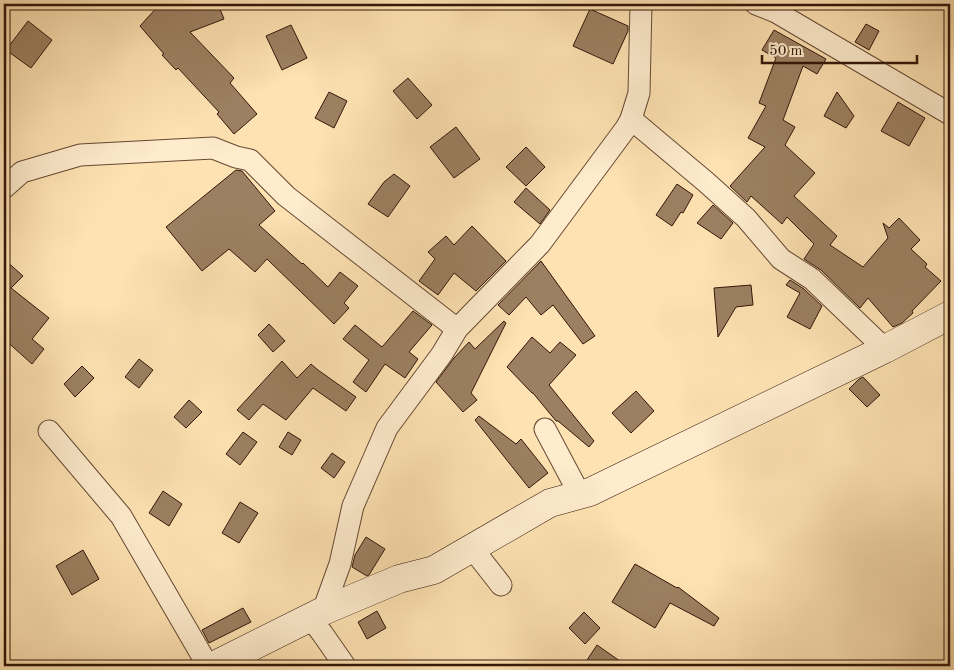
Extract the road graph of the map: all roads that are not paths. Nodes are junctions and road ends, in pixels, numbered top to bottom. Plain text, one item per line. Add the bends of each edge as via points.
1 (641, 4) edge
2 (756, 4) edge
3 (950, 114) edge
4 (631, 118) junction
5 (4, 188) edge
6 (950, 315) edge
7 (457, 329) junction
8 (885, 349) junction
9 (545, 429) dead end
10 (49, 431) dead end
11 (580, 495) junction
12 (472, 548) junction
13 (501, 585) dead end
14 (316, 615) junction
15 (208, 666) edge
16 (213, 666) edge
17 (345, 666) edge

1 - 4 street via 639,93
2 - 3 street via 776,12
4 - 7 street via 540,244
4 - 8 street via 720,194 746,218 781,259 812,279
5 - 7 street via 22,172 80,155 213,148 250,160 286,196
6 - 8 street
7 - 14 street via 387,428 353,506 340,564
8 - 11 street
9 - 11 street
10 - 15 street via 121,516
11 - 12 street via 550,503
12 - 13 street
12 - 14 street via 434,570 399,578
14 - 16 street
14 - 17 street via 322,632

